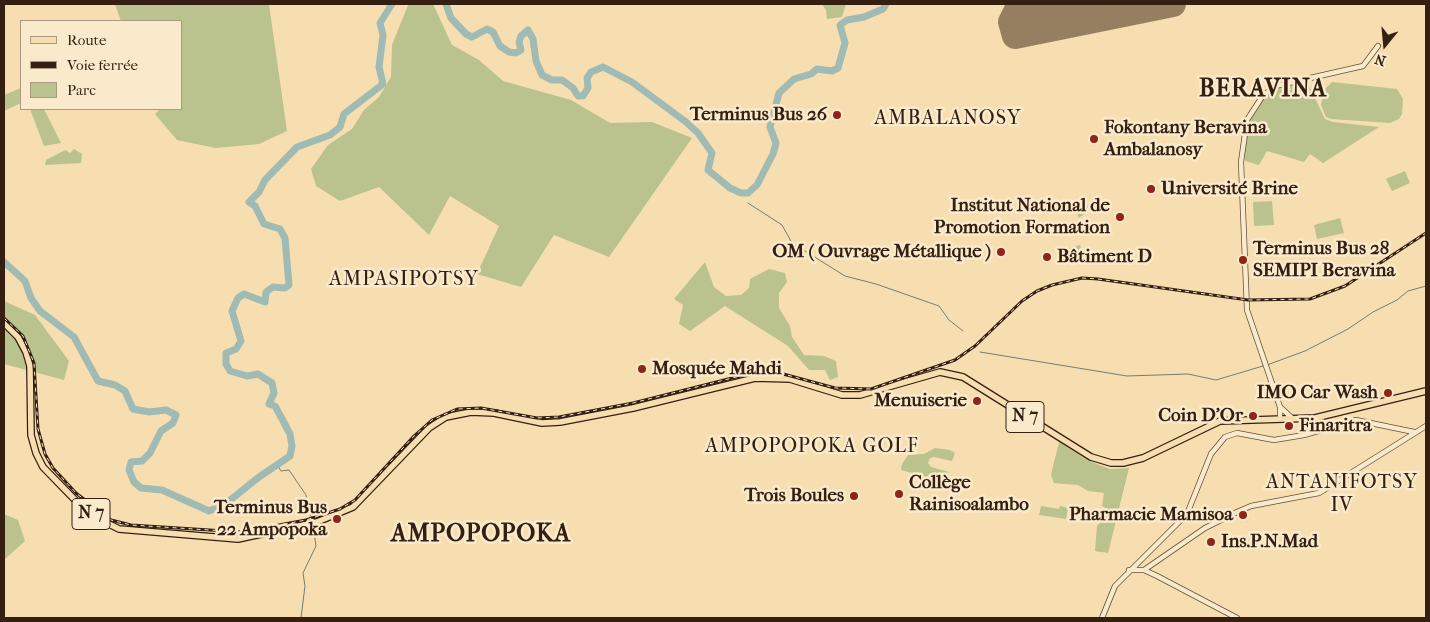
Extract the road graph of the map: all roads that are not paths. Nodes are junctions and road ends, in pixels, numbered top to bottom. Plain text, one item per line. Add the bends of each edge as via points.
1 (1378, 46) dead end
2 (4, 323) edge
3 (1426, 391) edge
4 (1280, 407) junction
5 (1280, 419) junction
6 (1293, 419) junction
7 (1426, 426) edge
8 (1414, 432) junction
9 (1129, 570) junction
10 (1144, 570) junction
11 (1102, 618) edge
12 (1237, 618) edge

1 - 4 street via 1362,66 1275,86 1262,97 1247,120 1241,162 1247,310
2 - 5 main road, N 7 via 18,337 30,366 31,435 43,467 93,516 130,531 238,539 317,522 353,506 429,428 452,416 489,412 542,423 560,422 755,378 790,379 842,394 860,395 930,373 952,373 1091,457 1111,463 1143,458 1220,421
3 - 6 main road, N 7 via 1340,414
4 - 5 street
4 - 6 street
5 - 6 main road, N 7
7 - 8 street
8 - 9 street via 1356,420 1274,440 1237,434 1225,437 1211,454 1187,514
8 - 10 street via 1319,493 1251,506 1237,512 1205,528
9 - 10 street
9 - 11 street via 1114,586
10 - 12 street

